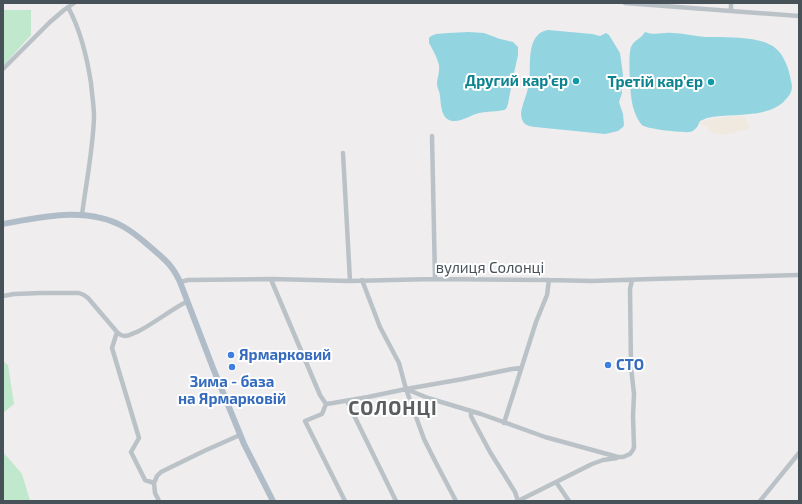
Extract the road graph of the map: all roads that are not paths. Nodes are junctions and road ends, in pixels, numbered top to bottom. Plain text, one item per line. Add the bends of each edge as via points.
1 (74, 3) edge
2 (625, 3) edge
3 (731, 3) edge
4 (647, 4) edge
5 (68, 7) junction
6 (731, 11) junction
7 (799, 16) edge
8 (3, 69) edge
9 (432, 136) dead end
10 (344, 154) dead end
11 (82, 215) junction
12 (3, 224) edge
13 (799, 275) edge
14 (272, 279) junction
15 (435, 279) junction
16 (362, 280) junction
17 (549, 280) junction
18 (632, 280) junction
19 (350, 281) junction
20 (180, 282) junction
21 (3, 296) edge
22 (188, 301) junction
23 (117, 332) junction
24 (521, 368) junction
25 (406, 389) junction
26 (346, 401) junction
27 (326, 404) junction
28 (470, 412) junction
29 (504, 422) junction
30 (240, 435) junction
31 (799, 453) edge
32 (618, 458) junction
33 (556, 482) junction
34 (154, 484) junction
35 (762, 500) edge
36 (159, 501) edge
37 (273, 501) edge
38 (345, 501) edge
39 (396, 501) edge
40 (456, 501) edge
41 (518, 501) edge
42 (569, 501) edge

1 - 5 street
2 - 4 street
3 - 6 street
4 - 6 street
5 - 8 street
5 - 11 street via 86,56 94,109
6 - 7 street
9 - 15 street
10 - 19 street
11 - 12 main road via 47,216
11 - 20 main road via 107,220 128,229 170,264
13 - 18 street, вулиця Солонці
14 - 19 street, вулиця Солонці
14 - 20 street, вулиця Солонці
14 - 27 street
15 - 16 street, вулиця Солонці
15 - 17 street, вулиця Солонці
16 - 19 street, вулиця Солонці
16 - 25 street via 380,327 399,363
17 - 18 street, вулиця Солонці
17 - 24 street via 548,291
18 - 32 street via 630,289 634,447 630,454
20 - 22 main road
21 - 23 street via 78,293 86,296
22 - 23 street via 132,334 123,336
22 - 30 main road
23 - 34 street via 112,348 139,438 131,452 145,480
24 - 25 street
24 - 29 street
25 - 26 street
25 - 28 street
25 - 40 street via 424,439
26 - 27 street
26 - 39 street
27 - 38 street via 322,414 305,421
28 - 29 street
28 - 41 street
29 - 32 street
30 - 34 street via 161,472 156,476
30 - 37 main road
31 - 35 street
32 - 33 street via 592,464
33 - 41 street
33 - 42 street
34 - 36 street

